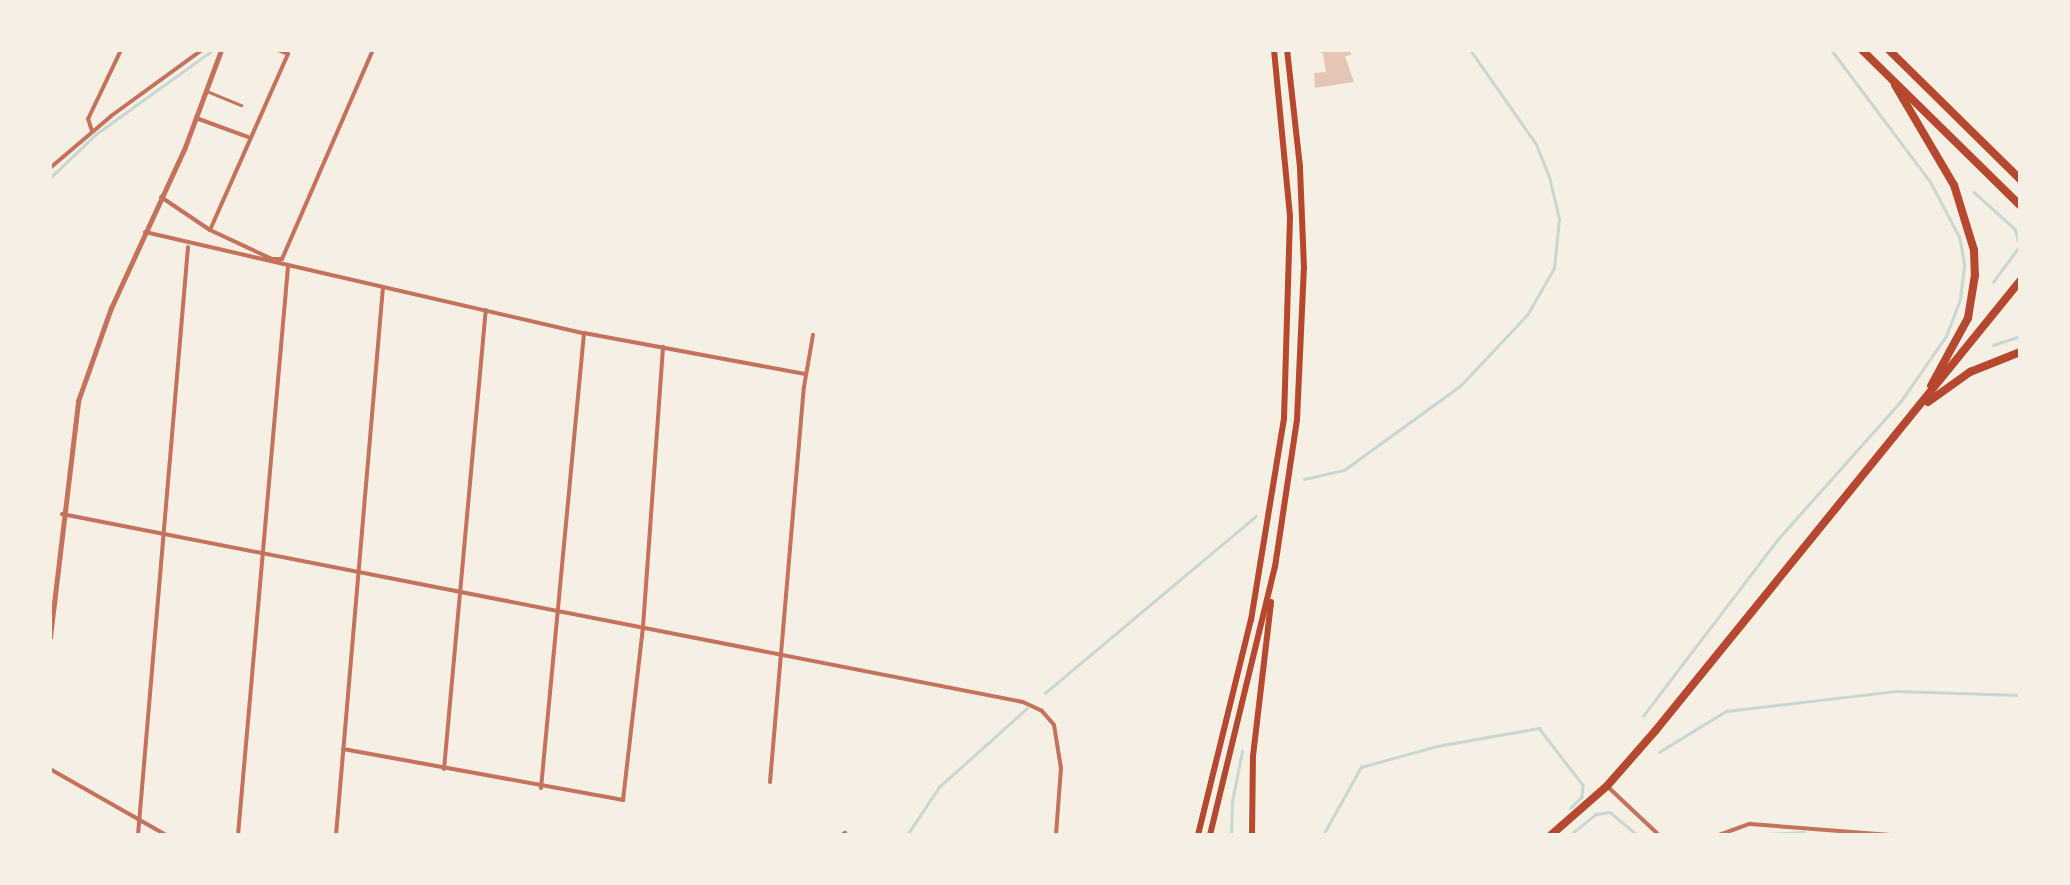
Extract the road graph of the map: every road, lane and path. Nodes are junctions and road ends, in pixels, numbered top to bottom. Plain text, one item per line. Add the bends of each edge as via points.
1 (121, 50) edge
2 (202, 50) edge
3 (221, 50) edge
4 (230, 50) edge
5 (278, 50) edge
6 (373, 50) edge
7 (1274, 50) edge
8 (1286, 50) edge
9 (1862, 50) edge
10 (1889, 50) edge
11 (1894, 86) junction
12 (208, 91) junction
13 (241, 106) dead end
14 (196, 118) junction
15 (92, 130) junction
16 (250, 138) junction
17 (50, 168) edge
18 (2020, 179) edge
19 (161, 196) junction
20 (2020, 205) edge
21 (210, 230) junction
22 (145, 232) junction
23 (188, 245) junction
24 (288, 266) junction
25 (2020, 281) edge
26 (383, 288) junction
27 (486, 309) junction
28 (584, 332) junction
29 (813, 336) dead end
30 (662, 348) junction
31 (2020, 352) edge
32 (805, 374) junction
33 (1916, 410) junction
34 (62, 514) junction
35 (164, 535) junction
36 (262, 553) junction
37 (1274, 567) junction
38 (359, 571) junction
39 (462, 592) junction
40 (558, 611) junction
41 (642, 627) junction
42 (50, 636) edge
43 (780, 654) junction
44 (343, 750) junction
45 (50, 769) edge
46 (444, 769) junction
47 (770, 782) dead end
48 (1607, 786) junction
49 (541, 788) junction
50 (140, 819) junction
51 (138, 835) edge
52 (166, 835) edge
53 (238, 835) edge
54 (336, 835) edge
55 (1056, 835) edge
56 (1198, 835) edge
57 (1210, 835) edge
58 (1252, 835) edge
59 (1551, 835) edge
60 (1659, 835) edge
61 (1718, 835) edge
62 (1891, 835) edge

1 - 15 street via 88,119
2 - 15 street
3 - 4 street
3 - 12 street
5 - 16 street via 288,54
6 - 21 street via 282,259
7 - 56 highway via 1292,253 1284,418 1251,620
8 - 37 highway via 1303,215 1303,320 1291,472
9 - 11 highway
10 - 18 highway
11 - 20 highway
11 - 33 highway via 1954,185 1974,250 1968,318
12 - 13 lane
12 - 14 street
14 - 16 street
14 - 19 street
15 - 17 street
16 - 21 street
19 - 21 street
19 - 22 street
22 - 23 street
22 - 34 street via 78,402
23 - 24 street
23 - 35 street
24 - 26 street
24 - 36 street
25 - 33 highway
26 - 27 street
26 - 38 street
27 - 28 street
27 - 39 street
28 - 30 street
28 - 40 street
29 - 32 street
30 - 32 street
30 - 41 street
31 - 33 highway via 1970,372
32 - 43 street
33 - 48 highway
34 - 35 street
34 - 42 street
35 - 36 street
35 - 50 street
36 - 38 street
36 - 53 street
37 - 57 highway
37 - 58 highway via 1252,756
38 - 39 street
38 - 44 street
39 - 40 street
39 - 46 street
40 - 41 street
40 - 49 street
41 - 43 street
41 - 49 street via 622,800
43 - 47 street
43 - 55 street via 1042,710 1054,725 1060,756
44 - 46 street
44 - 54 street
45 - 50 street
46 - 49 street
48 - 59 highway
48 - 60 street
50 - 51 street
50 - 52 street
61 - 62 street via 1750,824

